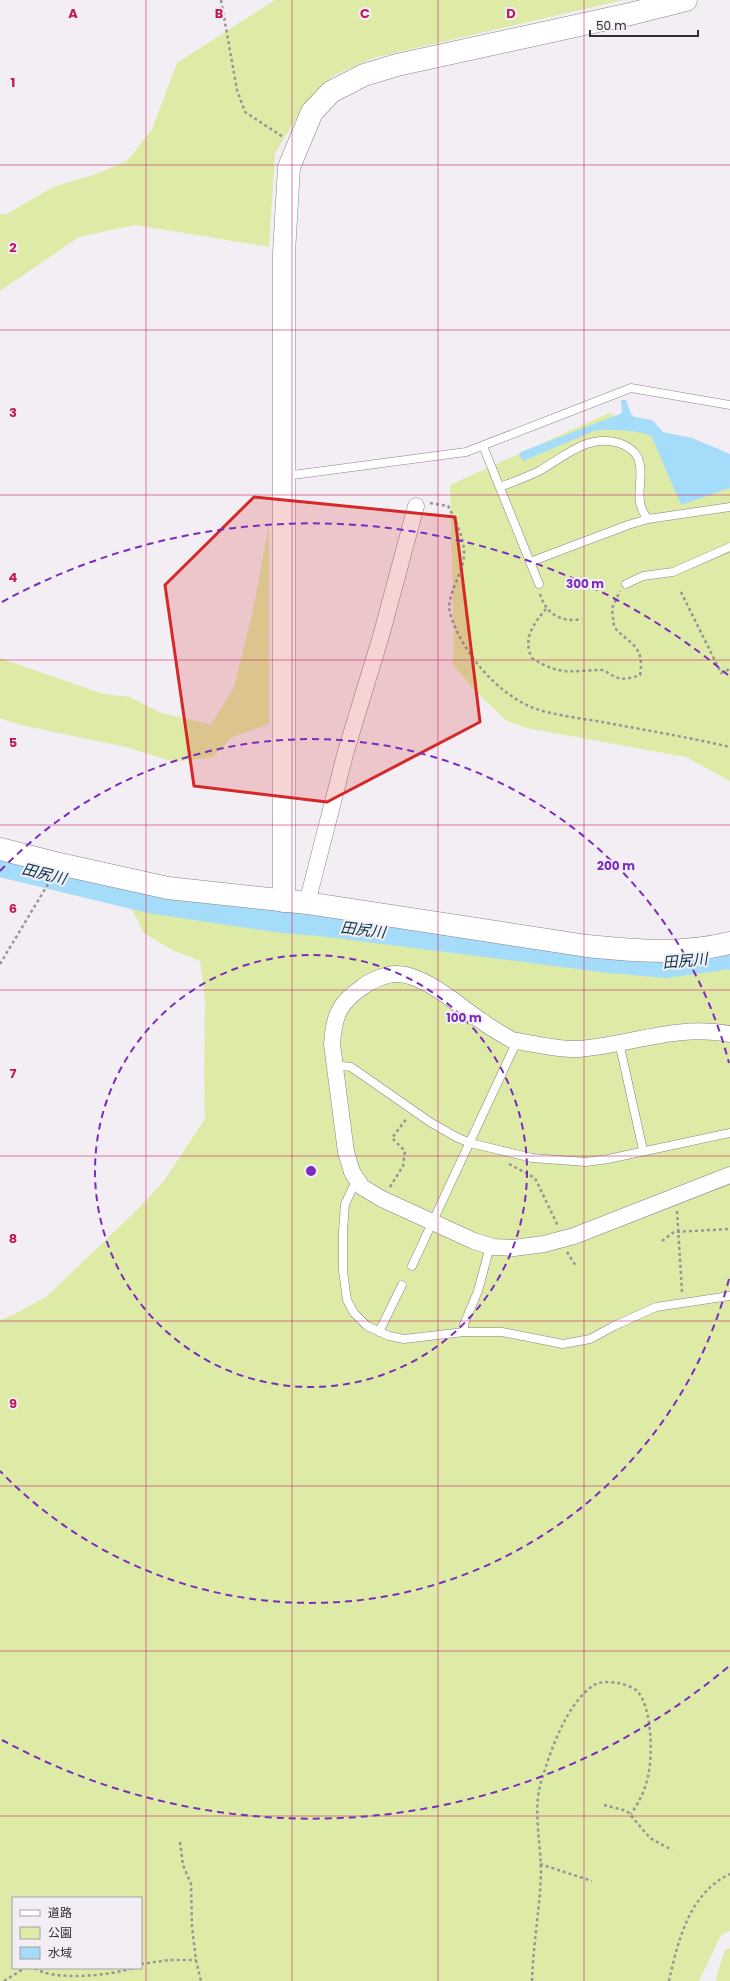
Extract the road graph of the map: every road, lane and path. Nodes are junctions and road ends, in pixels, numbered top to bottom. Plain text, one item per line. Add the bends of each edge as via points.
1 (221, 0) edge
2 (686, 0) edge
3 (297, 146) junction
4 (730, 405) edge
5 (483, 446) junction
6 (284, 476) junction
7 (500, 487) junction
8 (416, 506) joint
9 (730, 507) edge
10 (648, 519) junction
11 (730, 547) edge
12 (530, 562) junction
13 (539, 584) joint
14 (626, 584) joint
15 (681, 592) dead end
16 (546, 609) junction
17 (582, 619) dead end
18 (730, 669) edge
19 (730, 747) edge
20 (0, 849) edge
21 (55, 863) junction
22 (284, 900) junction
23 (307, 903) junction
24 (730, 943) edge
25 (0, 964) edge
26 (730, 1034) edge
27 (517, 1041) junction
28 (619, 1042) junction
29 (334, 1065) junction
30 (412, 1111) junction
31 (730, 1134) edge
32 (470, 1143) junction
33 (643, 1150) junction
34 (505, 1152) junction
35 (730, 1175) edge
36 (357, 1179) junction
37 (675, 1197) junction
38 (382, 1199) junction
39 (433, 1222) junction
40 (730, 1229) edge
41 (679, 1232) junction
42 (563, 1239) junction
43 (662, 1241) dead end
44 (490, 1246) junction
45 (412, 1266) dead end
46 (402, 1285) dead end
47 (730, 1296) edge
48 (683, 1302) junction
49 (379, 1332) junction
50 (464, 1332) junction
51 (604, 1805) dead end
52 (631, 1814) junction
53 (180, 1842) dead end
54 (672, 1850) dead end
55 (540, 1864) junction
56 (730, 1874) edge
57 (592, 1881) dead end
58 (196, 1960) junction
59 (142, 1964) edge
60 (23, 1969) edge
61 (36, 1969) edge
62 (128, 1969) edge
63 (56, 1980) dead end
64 (62, 1980) dead end
65 (4, 1981) edge
66 (202, 1981) edge
67 (532, 1981) edge
68 (669, 1981) edge

1 - 3 path via 237,90 244,112
2 - 3 street via 397,65 364,75 332,92 312,112
3 - 6 street via 290,167 284,253
4 - 5 lane via 631,388
5 - 6 lane via 466,452
5 - 7 lane
6 - 22 street
7 - 10 lane via 537,472 583,444 607,440 627,446 636,456 641,476 641,509
7 - 12 lane
8 - 19 path via 423,503 448,506 456,521 464,552 450,601 450,612 460,639 492,681 531,707 571,717 686,736
8 - 23 street via 382,636 346,750
9 - 10 lane
10 - 12 lane
11 - 14 lane via 673,572 643,576
12 - 13 lane
13 - 16 path via 540,595
14 - 16 path via 616,598 611,616 614,627 636,647 642,663 640,675 626,680 614,678 604,670 556,670 532,658 527,644 529,636
15 - 18 path via 721,673
16 - 17 path via 564,619
20 - 21 street
21 - 22 street via 168,888
21 - 25 path via 54,874 44,893
22 - 23 street
23 - 24 street via 519,937 617,949 679,952 708,949
26 - 28 street via 702,1031 670,1032
27 - 28 street via 577,1049
27 - 29 street via 484,1023 415,977 398,974 365,985 348,997 338,1012 333,1027
27 - 32 lane
28 - 33 lane
29 - 30 lane via 351,1067
29 - 36 street via 346,1152
30 - 32 lane
30 - 38 path via 392,1138 405,1151 404,1159 395,1181
31 - 33 lane
32 - 34 lane
32 - 39 lane
33 - 34 lane via 586,1162 532,1158
34 - 42 path via 504,1161 535,1178
35 - 37 street
36 - 38 street via 362,1187
36 - 49 lane via 346,1204 343,1271 347,1300 354,1313 367,1326
37 - 41 path
37 - 42 street
38 - 39 street
39 - 44 street
39 - 45 lane
40 - 41 path
41 - 43 path via 674,1232
41 - 48 path
42 - 44 street via 514,1248
44 - 50 lane via 478,1290 464,1324
46 - 49 lane
47 - 48 lane
48 - 50 lane via 656,1307 590,1339 576,1343 550,1343 502,1332
49 - 50 lane via 404,1339
51 - 52 path
52 - 54 path via 643,1832
52 - 55 path via 640,1800 648,1775 651,1746 648,1723 644,1702 636,1690 607,1681 595,1685 572,1708 564,1720 541,1780 538,1796
53 - 58 path via 183,1865 191,1884
55 - 57 path
55 - 67 path
56 - 68 path via 713,1884 694,1908 679,1938
58 - 59 path
58 - 66 path
60 - 65 path
61 - 63 path
62 - 64 path via 100,1977

